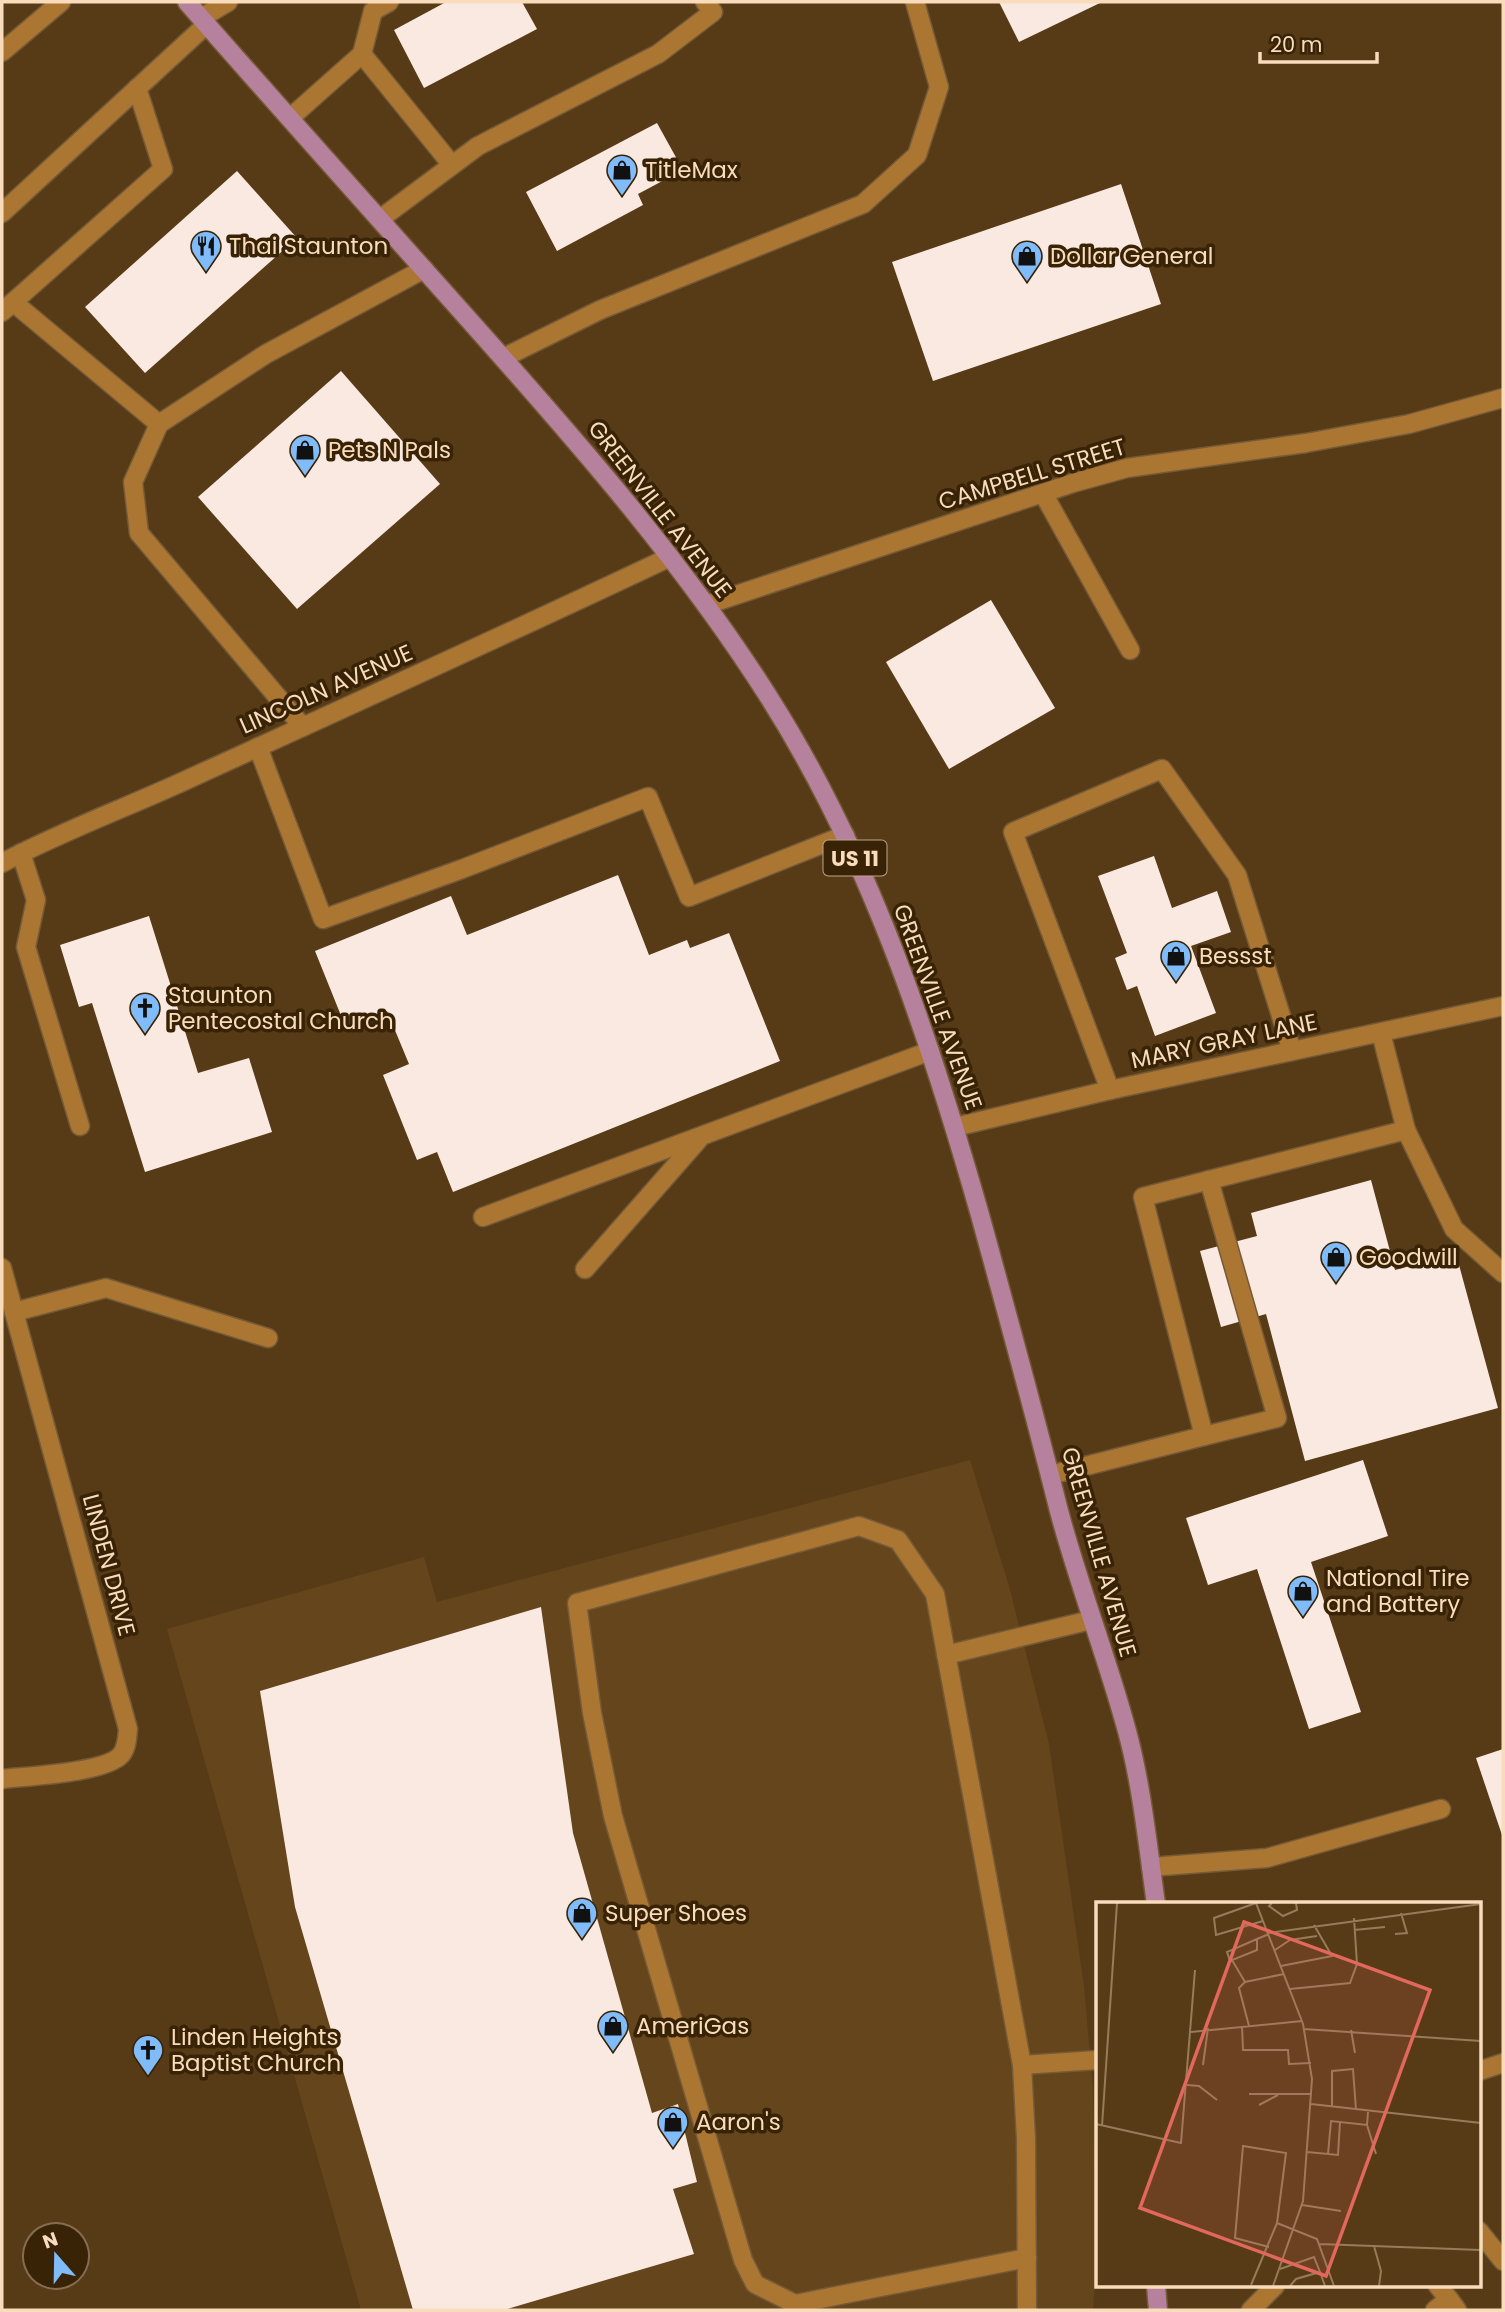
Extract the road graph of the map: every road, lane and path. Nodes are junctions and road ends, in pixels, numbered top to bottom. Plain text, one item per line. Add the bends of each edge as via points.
1 (61, 2) edge
2 (187, 2) edge
3 (228, 2) edge
4 (389, 2) edge
5 (705, 2) edge
6 (915, 2) edge
7 (204, 21) junction
8 (2, 52) edge
9 (362, 54) junction
10 (137, 88) junction
11 (290, 118) junction
12 (453, 165) junction
13 (2, 213) edge
14 (380, 219) junction
15 (424, 269) junction
16 (7, 307) edge
17 (503, 358) junction
18 (1503, 398) edge
19 (159, 424) junction
20 (1043, 494) junction
21 (670, 557) junction
22 (706, 605) junction
23 (1130, 650) dead end
24 (303, 727) junction
25 (258, 747) junction
26 (845, 835) junction
27 (21, 853) junction
28 (2, 863) edge
29 (1503, 1006) edge
30 (1381, 1033) junction
31 (930, 1051) junction
32 (1292, 1051) junction
33 (1110, 1090) junction
34 (80, 1126) dead end
35 (955, 1127) junction
36 (1406, 1130) junction
37 (701, 1136) junction
38 (1209, 1180) junction
39 (483, 1217) dead end
40 (2, 1268) edge
41 (585, 1269) dead end
42 (1503, 1273) edge
43 (14, 1312) junction
44 (268, 1338) dead end
45 (1203, 1436) junction
46 (1050, 1475) junction
47 (1091, 1620) junction
48 (946, 1655) junction
49 (2, 1779) edge
50 (1441, 1809) dead end
51 (1151, 1867) junction
52 (1156, 1902) edge
53 (1096, 2060) edge
54 (1503, 2063) edge
55 (1022, 2065) junction
56 (1480, 2071) edge
57 (1480, 2232) edge
58 (1027, 2258) junction
59 (1503, 2261) edge
60 (1156, 2288) edge
61 (1273, 2288) edge
62 (1027, 2310) edge
63 (1158, 2310) edge
64 (1251, 2310) edge

1 - 8 street
2 - 7 main road, GREENVILLE AVENUE / US 11
3 - 7 street
4 - 9 street via 373,10
5 - 12 street via 713,12 658,54 478,146
6 - 17 street via 939,87 917,155 863,204 600,310
7 - 10 street
7 - 11 main road, GREENVILLE AVENUE / US 11
9 - 11 street
9 - 12 street
10 - 13 street
10 - 16 street via 163,169
11 - 14 main road, GREENVILLE AVENUE / US 11
12 - 14 street
14 - 15 main road, GREENVILLE AVENUE / US 11
15 - 17 main road, GREENVILLE AVENUE / US 11
15 - 19 street via 266,354
16 - 19 street
17 - 21 main road, GREENVILLE AVENUE / US 11
18 - 20 street, CAMPBELL STREET via 1409,424 1127,468
19 - 24 street via 133,482 139,533
20 - 22 street, CAMPBELL STREET
20 - 23 street
21 - 22 main road, GREENVILLE AVENUE / US 11
21 - 24 street, LINCOLN AVENUE
22 - 26 main road, GREENVILLE AVENUE / US 11 via 769,697
24 - 25 street, LINCOLN AVENUE
25 - 26 street via 323,919 648,797 689,897
25 - 27 street, LINCOLN AVENUE
26 - 31 main road, GREENVILLE AVENUE / US 11 via 892,943
27 - 28 street, LINCOLN AVENUE
27 - 34 street via 36,900 26,947
29 - 30 street, MARY GRAY LANE
30 - 32 street, MARY GRAY LANE
30 - 36 street
31 - 35 main road, GREENVILLE AVENUE / US 11
31 - 37 street
32 - 33 street, MARY GRAY LANE
32 - 33 street via 1237,875 1162,769 1013,832
33 - 35 street, MARY GRAY LANE
35 - 46 main road, GREENVILLE AVENUE / US 11
36 - 38 street
36 - 42 street via 1454,1229
37 - 39 street
37 - 41 street
38 - 45 street via 1143,1197
38 - 45 street via 1277,1418
40 - 43 street, LINDEN DRIVE
43 - 44 street via 106,1288
43 - 49 street, LINDEN DRIVE via 128,1729 127,1744 118,1758 88,1769
45 - 46 street
46 - 47 main road, GREENVILLE AVENUE / US 11
47 - 48 street
47 - 51 main road, GREENVILLE AVENUE / US 11 via 1128,1734
48 - 55 street
48 - 58 street via 935,1594 898,1540 859,1526 577,1603 592,1713 613,1816 743,2260 755,2284 795,2304
50 - 51 street via 1266,1858
51 - 52 main road, GREENVILLE AVENUE / US 11
53 - 55 street
54 - 56 street
55 - 58 street
57 - 59 street
58 - 62 street
60 - 63 main road
61 - 64 street

